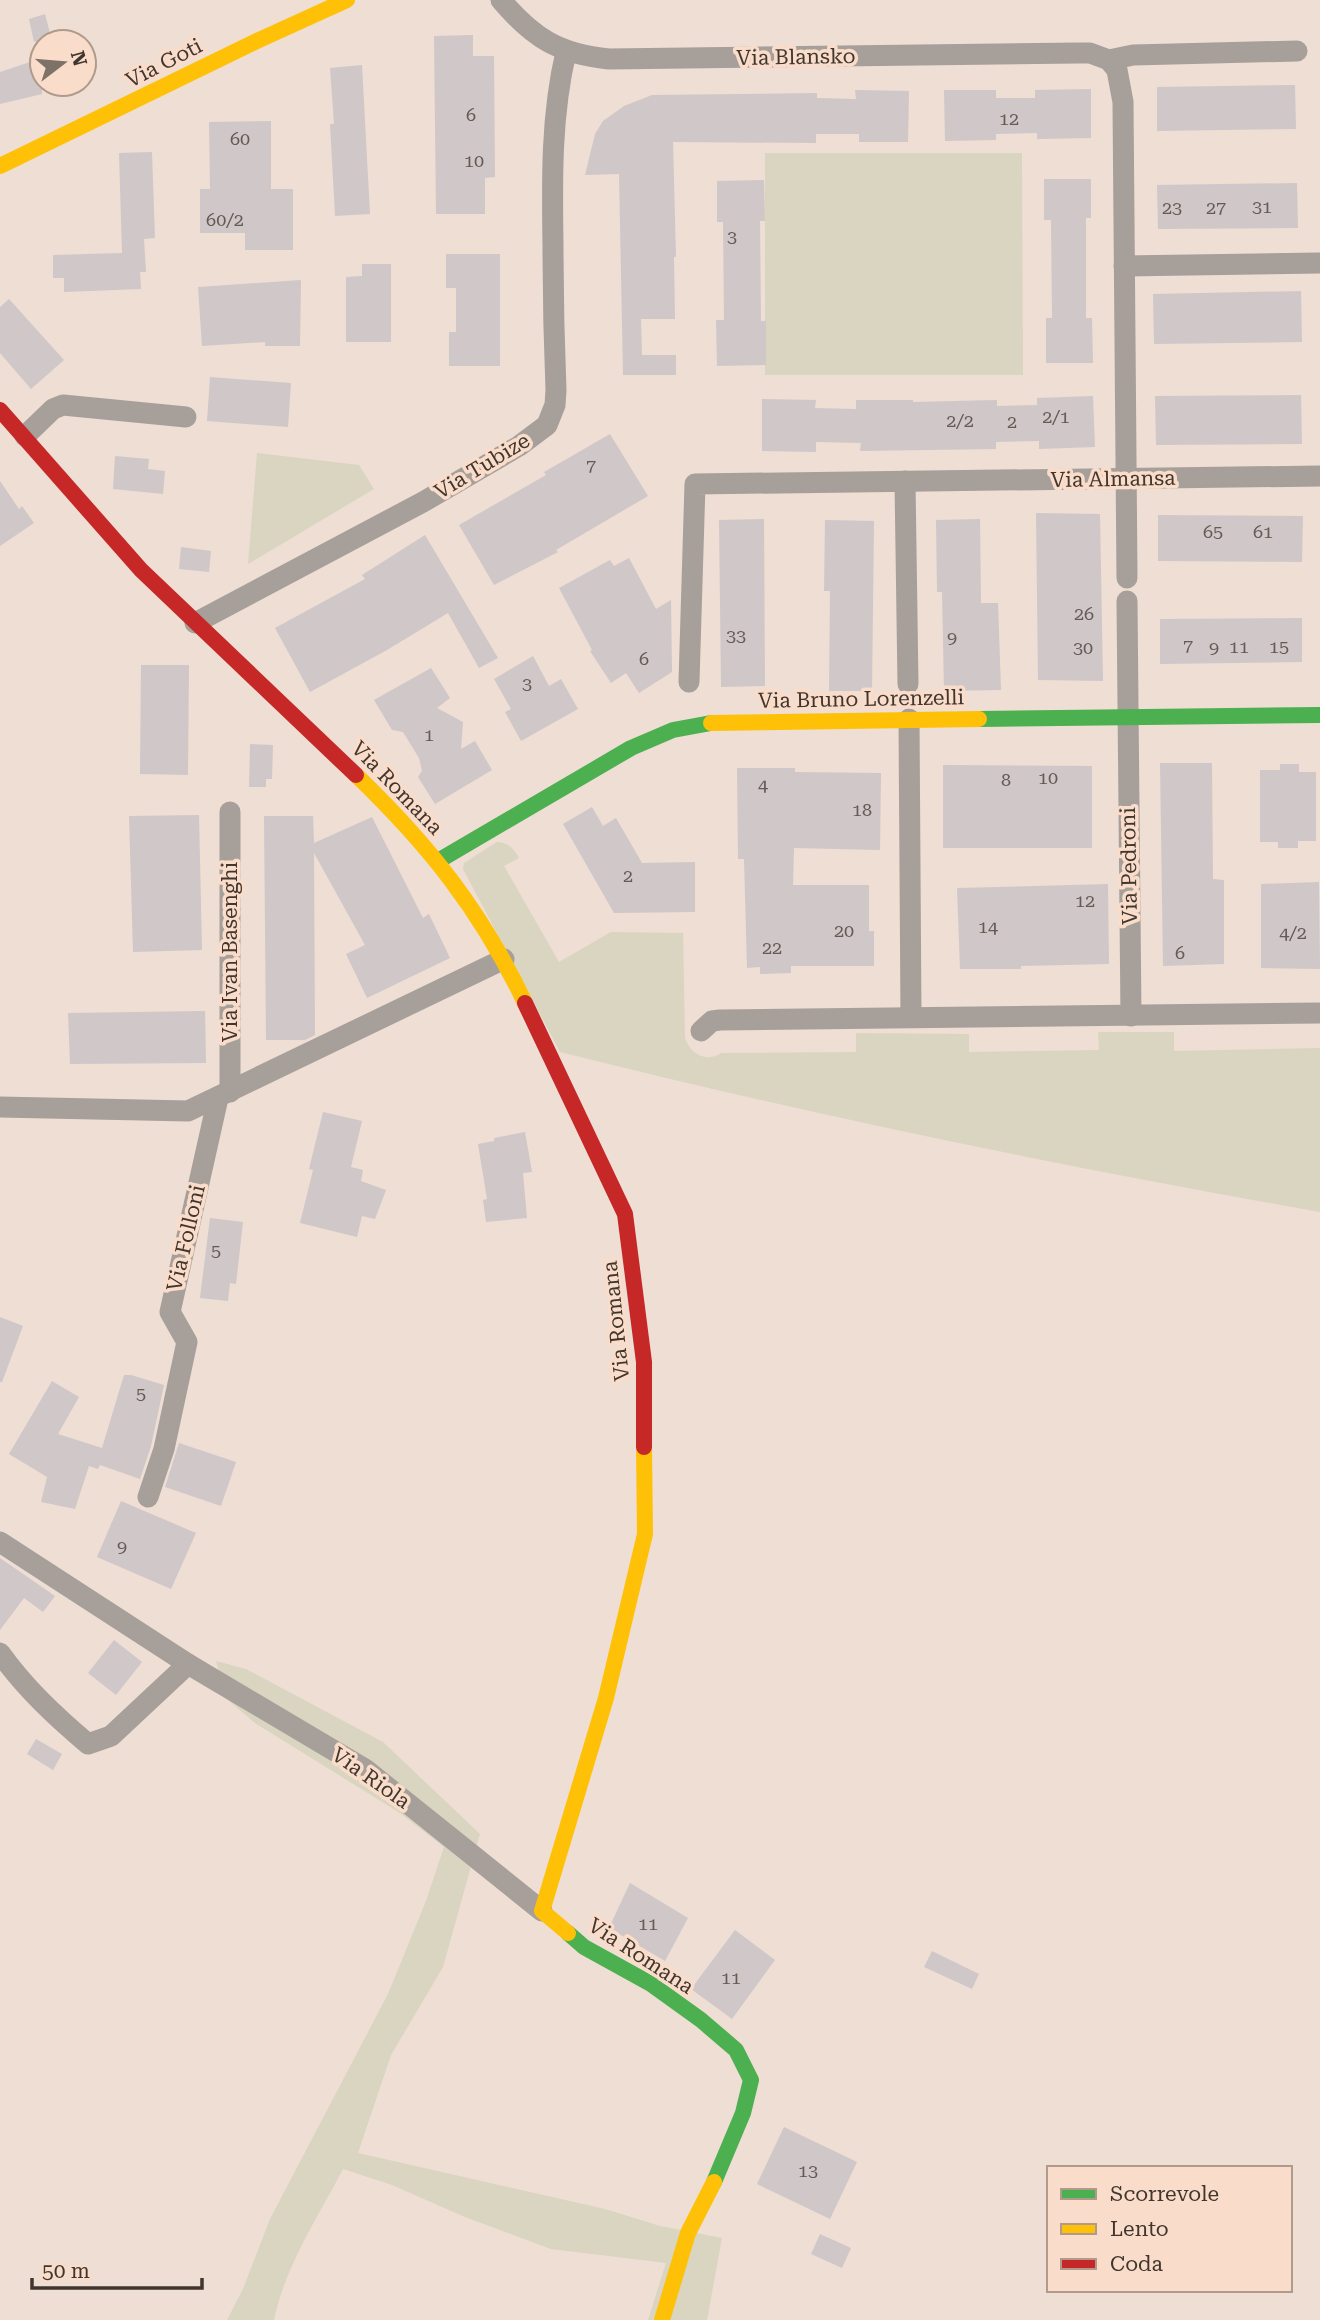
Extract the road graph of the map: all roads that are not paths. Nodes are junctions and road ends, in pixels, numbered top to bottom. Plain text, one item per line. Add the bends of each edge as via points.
1 (347, 0) edge
2 (501, 0) edge
3 (1297, 51) dead end
4 (566, 52) junction
5 (1109, 60) junction
6 (0, 166) edge
7 (1320, 263) edge
8 (1124, 266) junction
9 (0, 410) edge
10 (186, 417) dead end
11 (25, 436) junction
12 (1320, 476) edge
13 (1126, 479) junction
14 (905, 481) junction
15 (1127, 578) dead end
16 (1127, 601) dead end
17 (195, 623) junction
18 (689, 682) dead end
19 (908, 684) dead end
20 (1320, 715) edge
21 (1128, 717) junction
22 (909, 719) junction
23 (230, 812) dead end
24 (438, 862) junction
25 (504, 959) junction
26 (1320, 1013) edge
27 (1131, 1016) junction
28 (911, 1017) junction
29 (701, 1031) dead end
30 (224, 1095) junction
31 (0, 1107) edge
32 (148, 1497) dead end
33 (0, 1542) edge
34 (0, 1653) edge
35 (188, 1664) junction
36 (542, 1911) junction
37 (662, 2320) edge

1 - 6 street, Via Goti
2 - 4 street, Via Blansko via 538,36
3 - 5 street, Via Blansko via 1133,55
4 - 5 street, Via Blansko via 663,60 1090,53
4 - 17 street, Via Tubize via 554,133 556,390 547,425 423,502
5 - 8 street via 1117,70 1123,102
7 - 8 street
8 - 13 street
9 - 11 street, Via Romana
10 - 11 street via 63,405
11 - 17 street, Via Romana via 141,570
12 - 13 street, Via Almansa
13 - 14 street, Via Almansa
13 - 15 street
14 - 18 street, Via Almansa via 695,484
14 - 19 street
16 - 21 street
17 - 24 street, Via Romana via 398,815
20 - 21 street, Via Bruno Lorenzelli
21 - 22 street, Via Bruno Lorenzelli
21 - 27 street, Via Pedroni
22 - 24 street, Via Bruno Lorenzelli via 718,722 673,728
22 - 28 street
23 - 30 street, Via Ivan Basenghi
24 - 25 street, Via Romana
25 - 30 street
25 - 36 street, Via Romana via 625,1214 644,1362 645,1534 606,1698
26 - 27 street
27 - 28 street
28 - 29 street via 720,1020
30 - 31 street via 188,1111
30 - 32 street, Via Folloni via 170,1312 187,1342 164,1449
33 - 35 street, Via Riola
34 - 35 street via 28,1689 88,1744 111,1736
35 - 36 street, Via Riola via 365,1769
36 - 37 street, Via Romana via 584,1947 651,1984 701,2020 736,2050 751,2080 722,2166 688,2233

